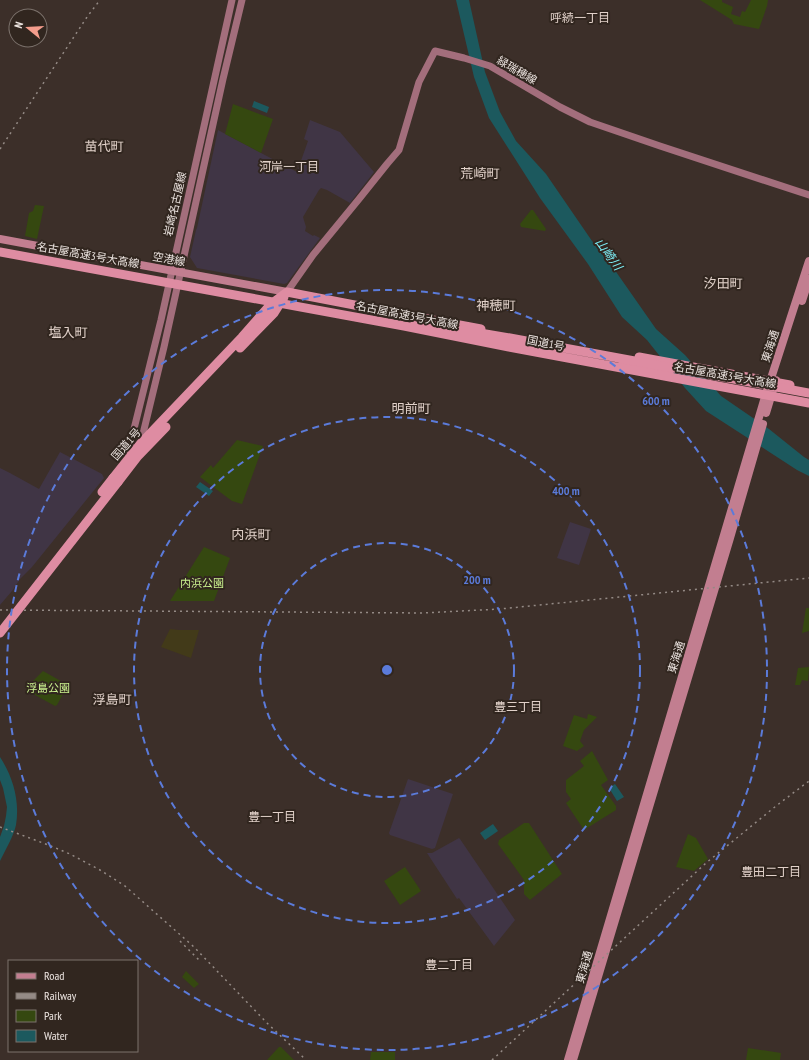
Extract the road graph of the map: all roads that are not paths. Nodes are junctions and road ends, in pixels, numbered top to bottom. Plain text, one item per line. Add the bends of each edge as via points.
1 (232, 0) edge
2 (242, 0) edge
3 (809, 195) edge
4 (0, 240) edge
5 (0, 246) edge
6 (0, 252) edge
7 (0, 256) edge
8 (809, 261) edge
9 (176, 271) junction
10 (809, 279) edge
11 (168, 286) junction
12 (177, 288) junction
13 (287, 292) junction
14 (275, 305) junction
15 (462, 341) junction
16 (774, 382) junction
17 (703, 383) junction
18 (809, 388) edge
19 (809, 394) edge
20 (767, 398) junction
21 (809, 403) edge
22 (809, 406) edge
23 (141, 443) junction
24 (138, 456) junction
25 (128, 459) junction
26 (116, 480) junction
27 (724, 543) junction
28 (0, 625) edge
29 (0, 633) edge
30 (568, 1060) edge
31 (574, 1060) edge

1 - 9 main road, 岩崎名古屋線
2 - 9 main road, 岩崎名古屋線
3 - 13 main road, 緑瑞穂線 via 590,122 488,66 436,52 419,82 399,150 313,255
4 - 9 main road, 空港線
5 - 19 highway, 名古屋高速3号大高線, bridge
6 - 17 highway, 名古屋高速3号大高線, bridge
7 - 11 main road
8 - 16 main road, 東海通
9 - 11 main road, 岩崎名古屋線
9 - 12 main road, 岩崎名古屋線
9 - 13 main road, 空港線
10 - 16 main road, 東海通
11 - 12 main road
11 - 25 main road, 岩崎名古屋線
12 - 14 main road
12 - 23 main road, 岩崎名古屋線
13 - 14 highway, 国道1号
13 - 16 highway, 国道1号
14 - 15 highway, 国道1号
14 - 23 highway, 国道1号
14 - 24 highway, 国道1号 via 274,313
15 - 17 highway, bridge via 477,336 510,341 683,375
15 - 20 highway, 国道1号 via 523,350
16 - 18 highway, 国道1号
16 - 19 highway via 791,391
16 - 20 main road, 東海通
17 - 21 highway, 名古屋高速3号大高線, bridge
20 - 22 highway, 国道1号
20 - 27 main road, 東海通
23 - 24 main road, 岩崎名古屋線
23 - 25 highway, 国道1号
24 - 26 highway, 国道1号
25 - 26 highway, 国道1号
26 - 28 highway, 国道1号, bridge
26 - 29 highway, 国道1号, bridge
27 - 30 main road, 東海通
27 - 31 main road, 東海通

